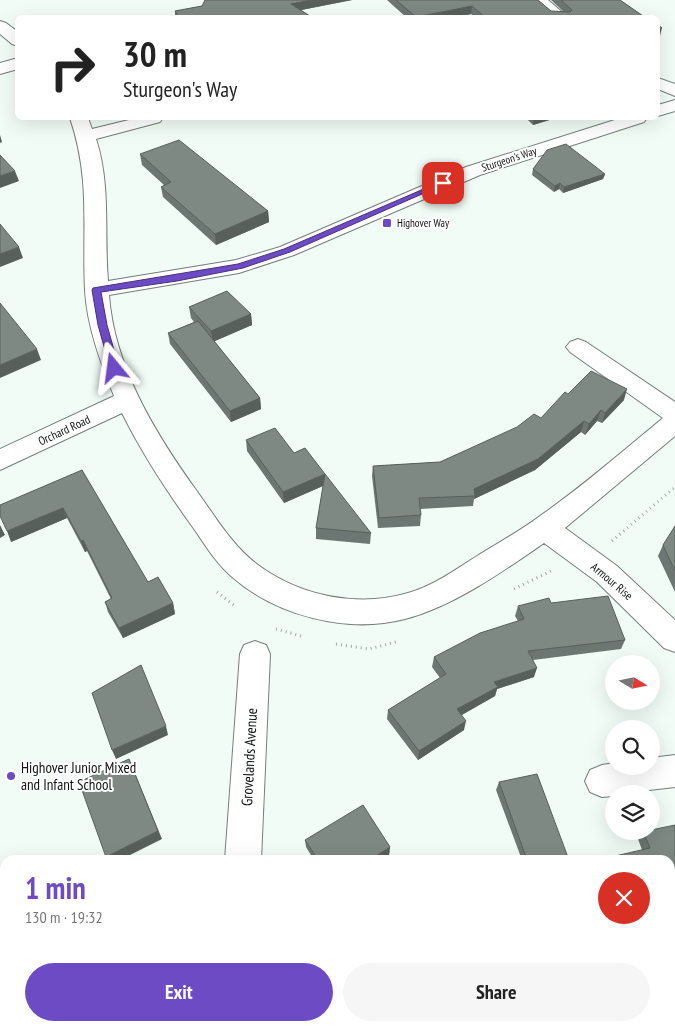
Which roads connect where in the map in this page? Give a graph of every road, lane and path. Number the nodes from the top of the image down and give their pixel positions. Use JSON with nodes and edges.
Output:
{"nodes":[{"id":1,"x":538,"y":0,"type":"edge"},
{"id":2,"x":558,"y":15,"type":"edge"},
{"id":3,"x":0,"y":26,"type":"edge"},
{"id":4,"x":15,"y":38,"type":"edge"},
{"id":5,"x":15,"y":64,"type":"edge"},
{"id":6,"x":0,"y":69,"type":"edge"},
{"id":7,"x":660,"y":84,"type":"edge"},
{"id":8,"x":675,"y":91,"type":"edge"},
{"id":9,"x":675,"y":105,"type":"edge"},
{"id":10,"x":660,"y":110,"type":"edge"},
{"id":11,"x":80,"y":120,"type":"edge"},
{"id":12,"x":148,"y":120,"type":"edge"},
{"id":13,"x":632,"y":120,"type":"edge"},
{"id":14,"x":87,"y":136,"type":"junction"},
{"id":15,"x":96,"y":290,"type":"junction"},
{"id":16,"x":578,"y":347,"type":"dead end"},
{"id":17,"x":128,"y":400,"type":"junction"},
{"id":18,"x":675,"y":414,"type":"edge"},
{"id":19,"x":675,"y":422,"type":"edge"},
{"id":20,"x":0,"y":460,"type":"edge"},
{"id":21,"x":675,"y":487,"type":"edge"},
{"id":22,"x":544,"y":528,"type":"junction"},
{"id":23,"x":581,"y":555,"type":"junction"},
{"id":24,"x":212,"y":585,"type":"dead end"},
{"id":25,"x":512,"y":590,"type":"dead end"},
{"id":26,"x":241,"y":610,"type":"dead end"},
{"id":27,"x":272,"y":627,"type":"dead end"},
{"id":28,"x":306,"y":637,"type":"dead end"},
{"id":29,"x":675,"y":639,"type":"edge"},
{"id":30,"x":399,"y":641,"type":"dead end"},
{"id":31,"x":333,"y":643,"type":"dead end"},
{"id":32,"x":255,"y":654,"type":"dead end"},
{"id":33,"x":675,"y":771,"type":"edge"},
{"id":34,"x":602,"y":781,"type":"dead end"},
{"id":35,"x":243,"y":855,"type":"edge"}],
"edges":[{"from":1,"to":2,"type":"street"},
{"from":3,"to":4,"type":"street"},
{"from":5,"to":6,"type":"street"},
{"from":7,"to":8,"type":"street"},
{"from":9,"to":10,"type":"street"},
{"from":11,"to":14,"type":"street"},
{"from":12,"to":14,"type":"street"},
{"from":13,"to":15,"type":"street","name":"Sturgeon's Way"},
{"from":14,"to":15,"type":"street"},
{"from":15,"to":17,"type":"street"},
{"from":16,"to":18,"type":"street"},
{"from":17,"to":20,"type":"street","name":"Orchard Road"},
{"from":17,"to":22,"type":"street"},
{"from":19,"to":22,"type":"street"},
{"from":21,"to":23,"type":"path"},
{"from":22,"to":23,"type":"street","name":"Armour Rise"},
{"from":23,"to":25,"type":"path"},
{"from":23,"to":29,"type":"street","name":"Armour Rise"},
{"from":24,"to":26,"type":"path"},
{"from":27,"to":28,"type":"path"},
{"from":30,"to":31,"type":"path"},
{"from":32,"to":35,"type":"street","name":"Grovelands Avenue"},
{"from":33,"to":34,"type":"street"}]}
